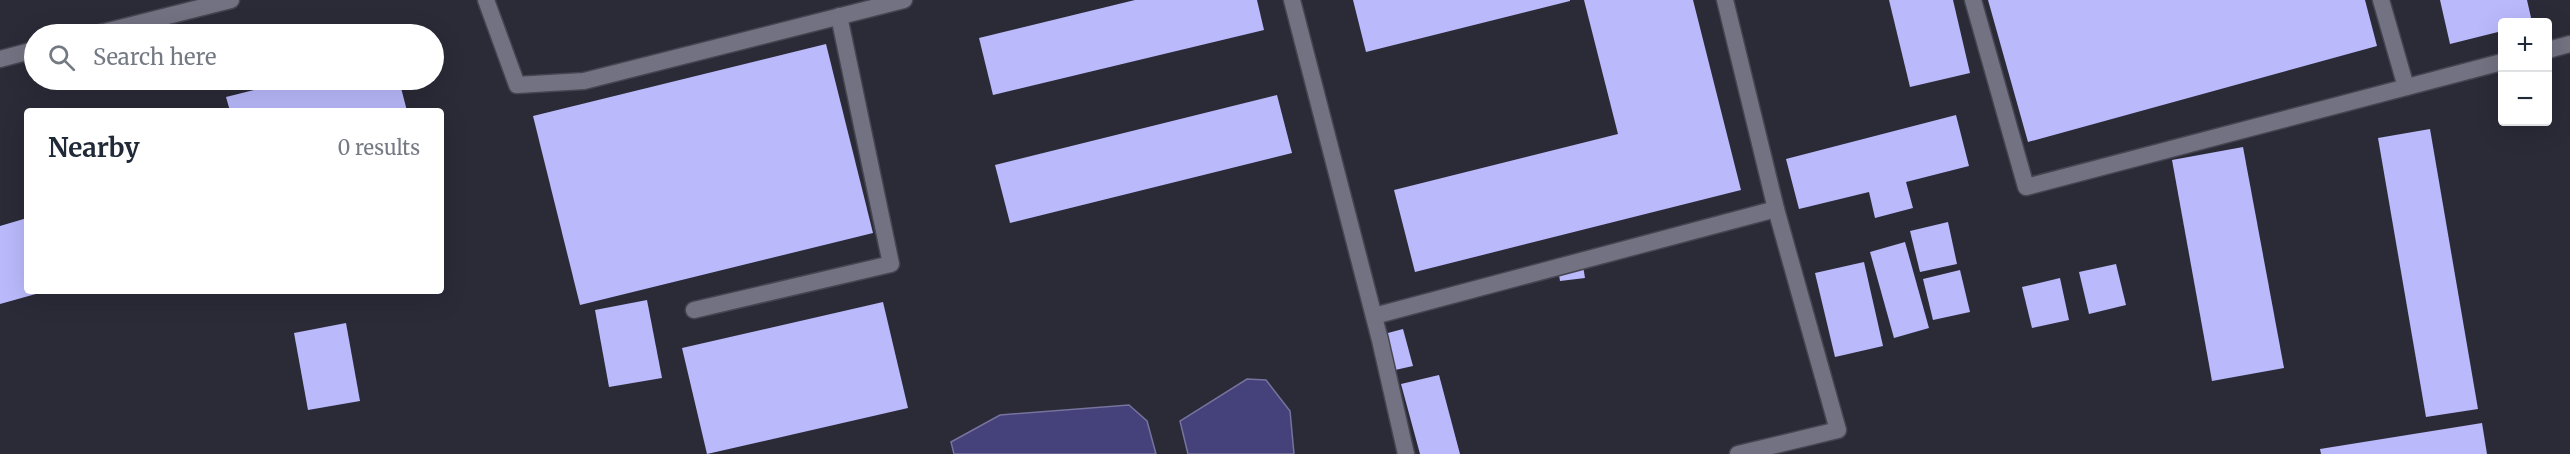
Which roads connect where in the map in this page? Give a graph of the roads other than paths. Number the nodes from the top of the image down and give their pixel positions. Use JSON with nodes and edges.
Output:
{"nodes":[{"id":1,"x":231,"y":0,"type":"edge"},
{"id":2,"x":486,"y":0,"type":"edge"},
{"id":3,"x":904,"y":0,"type":"edge"},
{"id":4,"x":1292,"y":0,"type":"edge"},
{"id":5,"x":1725,"y":0,"type":"edge"},
{"id":6,"x":1973,"y":0,"type":"edge"},
{"id":7,"x":2381,"y":0,"type":"edge"},
{"id":8,"x":839,"y":16,"type":"junction"},
{"id":9,"x":136,"y":24,"type":"edge"},
{"id":10,"x":2570,"y":44,"type":"edge"},
{"id":11,"x":2552,"y":49,"type":"edge"},
{"id":12,"x":24,"y":53,"type":"edge"},
{"id":13,"x":0,"y":59,"type":"edge"},
{"id":14,"x":2498,"y":63,"type":"edge"},
{"id":15,"x":2406,"y":87,"type":"junction"},
{"id":16,"x":1776,"y":209,"type":"junction"},
{"id":17,"x":694,"y":310,"type":"dead end"},
{"id":18,"x":1374,"y":316,"type":"junction"},
{"id":19,"x":1406,"y":454,"type":"edge"},
{"id":20,"x":1738,"y":454,"type":"edge"}],
"edges":[{"from":1,"to":9,"type":"lane"},
{"from":2,"to":8,"type":"lane"},
{"from":3,"to":8,"type":"lane"},
{"from":4,"to":18,"type":"lane"},
{"from":5,"to":16,"type":"lane"},
{"from":6,"to":15,"type":"lane"},
{"from":7,"to":15,"type":"lane"},
{"from":8,"to":17,"type":"lane"},
{"from":10,"to":11,"type":"lane"},
{"from":12,"to":13,"type":"lane"},
{"from":14,"to":15,"type":"lane"},
{"from":16,"to":18,"type":"lane"},
{"from":16,"to":20,"type":"lane"},
{"from":18,"to":19,"type":"lane"}]}
